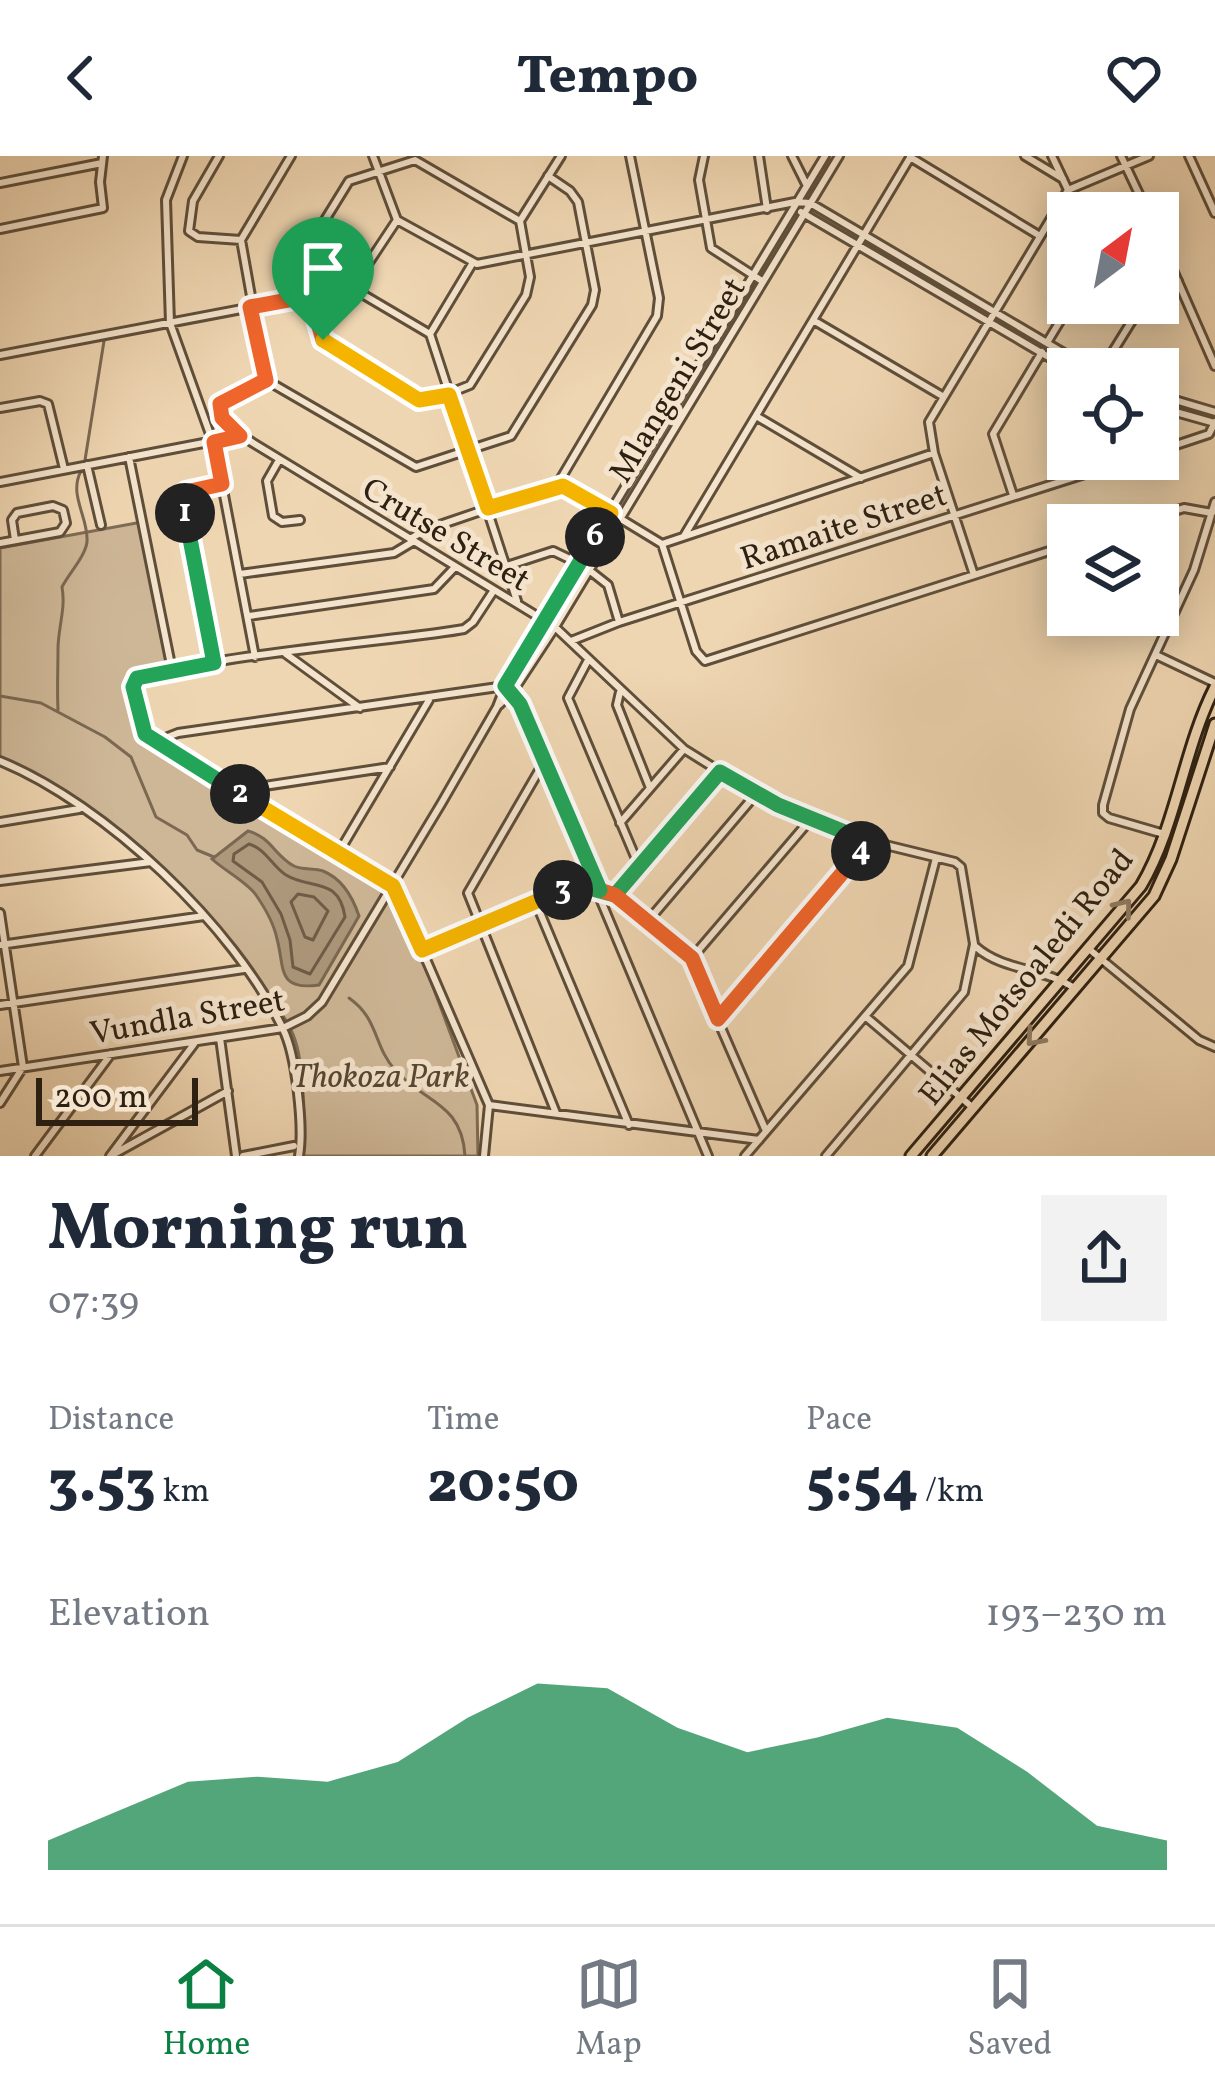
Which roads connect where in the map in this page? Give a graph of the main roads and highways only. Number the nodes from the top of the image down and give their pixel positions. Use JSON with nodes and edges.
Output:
{"nodes":[{"id":1,"x":1215,"y":685,"type":"edge"},
{"id":2,"x":1215,"y":724,"type":"edge"},
{"id":3,"x":911,"y":1156,"type":"edge"},
{"id":4,"x":932,"y":1156,"type":"edge"}],
"edges":[{"from":3,"to":1,"type":"main road","name":"Elias Motsoaledi Road","one_way":true},
{"from":2,"to":4,"type":"main road","name":"Elias Motsoaledi Road","one_way":true}]}
